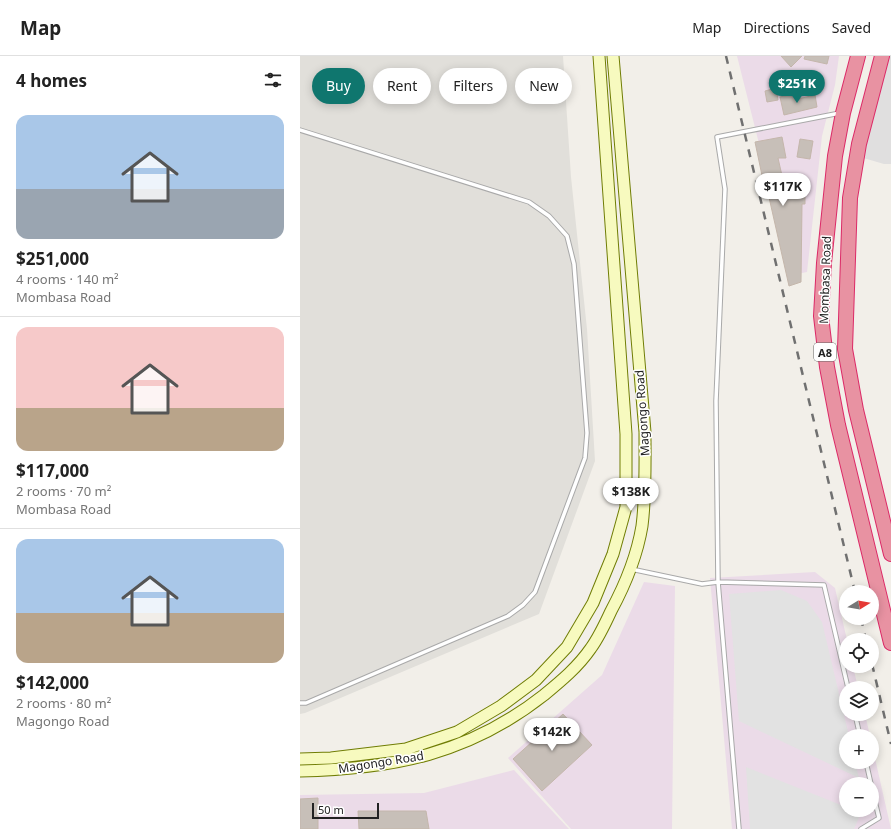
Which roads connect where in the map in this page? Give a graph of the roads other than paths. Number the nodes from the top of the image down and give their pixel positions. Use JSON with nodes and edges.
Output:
{"nodes":[{"id":1,"x":599,"y":56,"type":"edge"},
{"id":2,"x":613,"y":56,"type":"edge"},
{"id":3,"x":858,"y":56,"type":"edge"},
{"id":4,"x":882,"y":56,"type":"edge"},
{"id":5,"x":843,"y":113,"type":"junction"},
{"id":6,"x":300,"y":130,"type":"edge"},
{"id":7,"x":645,"y":432,"type":"junction"},
{"id":8,"x":626,"y":434,"type":"junction"},
{"id":9,"x":891,"y":554,"type":"edge"},
{"id":10,"x":630,"y":568,"type":"junction"},
{"id":11,"x":718,"y":582,"type":"junction"},
{"id":12,"x":891,"y":643,"type":"edge"},
{"id":13,"x":846,"y":681,"type":"edge"},
{"id":14,"x":300,"y":703,"type":"edge"},
{"id":15,"x":300,"y":759,"type":"edge"},
{"id":16,"x":300,"y":771,"type":"edge"},
{"id":17,"x":879,"y":817,"type":"edge"},
{"id":18,"x":739,"y":829,"type":"edge"},
{"id":19,"x":861,"y":829,"type":"edge"}],
"edges":[{"from":1,"to":8,"type":"main road","name":"Magongo Road"},
{"from":2,"to":7,"type":"main road","name":"Magongo Road"},
{"from":3,"to":5,"type":"highway","name":"Mombasa Road","number":"A8"},
{"from":4,"to":9,"type":"highway","name":"Mombasa Road","number":"A8"},
{"from":5,"to":11,"type":"lane"},
{"from":5,"to":12,"type":"highway","name":"Mombasa Road","number":"A8"},
{"from":6,"to":14,"type":"lane"},
{"from":7,"to":8,"type":"main road"},
{"from":7,"to":10,"type":"main road","name":"Magongo Road"},
{"from":8,"to":15,"type":"main road","name":"Magongo Road"},
{"from":10,"to":11,"type":"lane"},
{"from":10,"to":16,"type":"main road","name":"Magongo Road"},
{"from":11,"to":13,"type":"lane"},
{"from":11,"to":18,"type":"lane"},
{"from":17,"to":19,"type":"lane"}]}
